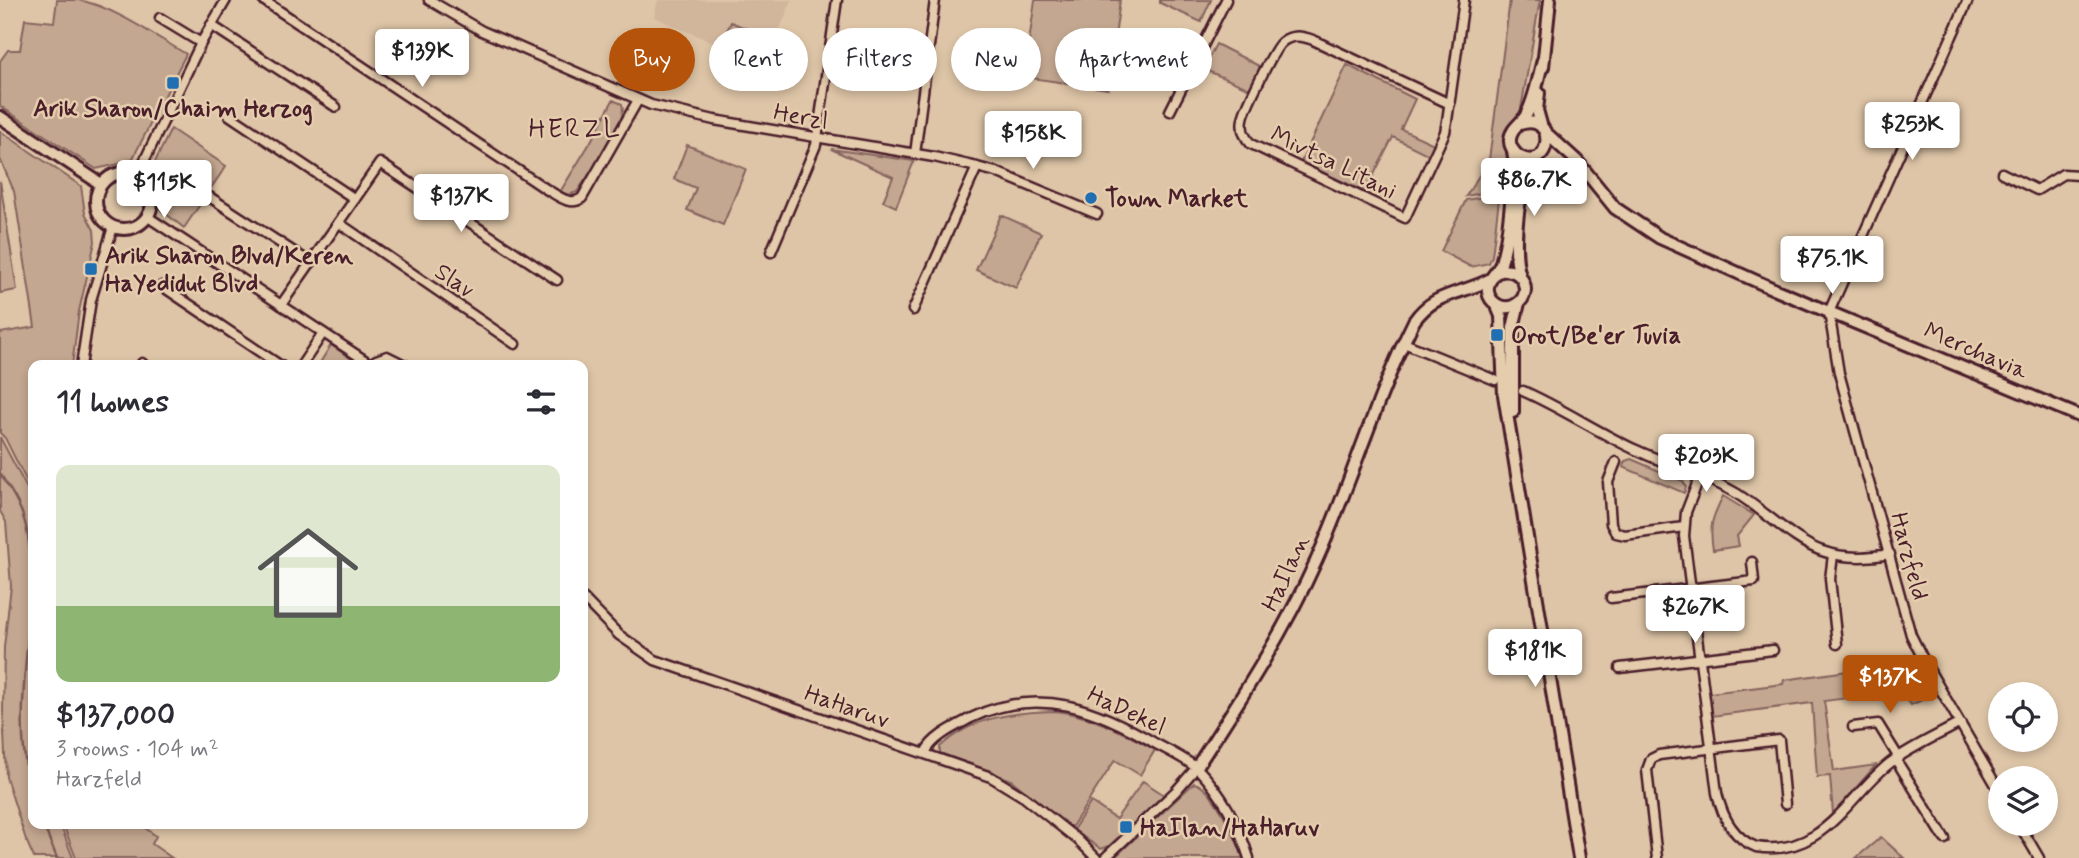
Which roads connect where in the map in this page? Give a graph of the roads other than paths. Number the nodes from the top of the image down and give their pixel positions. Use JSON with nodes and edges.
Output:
{"nodes":[{"id":1,"x":226,"y":0,"type":"edge"},
{"id":2,"x":263,"y":0,"type":"edge"},
{"id":3,"x":429,"y":0,"type":"edge"},
{"id":4,"x":837,"y":0,"type":"edge"},
{"id":5,"x":935,"y":0,"type":"edge"},
{"id":6,"x":1226,"y":0,"type":"edge"},
{"id":7,"x":1464,"y":0,"type":"edge"},
{"id":8,"x":1550,"y":0,"type":"edge"},
{"id":9,"x":1968,"y":0,"type":"edge"},
{"id":10,"x":160,"y":19,"type":"dead end"},
{"id":11,"x":211,"y":25,"type":"junction"},
{"id":12,"x":201,"y":43,"type":"junction"},
{"id":13,"x":1543,"y":60,"type":"junction"},
{"id":14,"x":638,"y":100,"type":"junction"},
{"id":15,"x":1450,"y":104,"type":"junction"},
{"id":16,"x":336,"y":107,"type":"dead end"},
{"id":17,"x":1170,"y":111,"type":"dead end"},
{"id":18,"x":229,"y":115,"type":"dead end"},
{"id":19,"x":0,"y":117,"type":"edge"},
{"id":20,"x":1520,"y":124,"type":"junction"},
{"id":21,"x":1544,"y":130,"type":"junction"},
{"id":22,"x":818,"y":139,"type":"junction"},
{"id":23,"x":1513,"y":151,"type":"junction"},
{"id":24,"x":915,"y":154,"type":"junction"},
{"id":25,"x":1571,"y":155,"type":"junction"},
{"id":26,"x":1538,"y":156,"type":"junction"},
{"id":27,"x":977,"y":166,"type":"junction"},
{"id":28,"x":2002,"y":173,"type":"dead end"},
{"id":29,"x":2079,"y":175,"type":"edge"},
{"id":30,"x":137,"y":176,"type":"junction"},
{"id":31,"x":101,"y":184,"type":"junction"},
{"id":32,"x":208,"y":196,"type":"dead end"},
{"id":33,"x":355,"y":199,"type":"junction"},
{"id":34,"x":1097,"y":214,"type":"dead end"},
{"id":35,"x":148,"y":217,"type":"junction"},
{"id":36,"x":339,"y":223,"type":"junction"},
{"id":37,"x":113,"y":227,"type":"junction"},
{"id":38,"x":771,"y":252,"type":"dead end"},
{"id":39,"x":310,"y":263,"type":"junction"},
{"id":40,"x":1494,"y":275,"type":"junction"},
{"id":41,"x":1520,"y":276,"type":"junction"},
{"id":42,"x":557,"y":280,"type":"dead end"},
{"id":43,"x":162,"y":286,"type":"dead end"},
{"id":44,"x":1464,"y":290,"type":"junction"},
{"id":45,"x":1493,"y":300,"type":"junction"},
{"id":46,"x":1518,"y":303,"type":"junction"},
{"id":47,"x":281,"y":305,"type":"junction"},
{"id":48,"x":913,"y":310,"type":"dead end"},
{"id":49,"x":1829,"y":312,"type":"junction"},
{"id":50,"x":323,"y":333,"type":"junction"},
{"id":51,"x":1404,"y":343,"type":"junction"},
{"id":52,"x":515,"y":344,"type":"dead end"},
{"id":53,"x":82,"y":360,"type":"edge"},
{"id":54,"x":272,"y":360,"type":"edge"},
{"id":55,"x":304,"y":360,"type":"edge"},
{"id":56,"x":364,"y":360,"type":"edge"},
{"id":57,"x":378,"y":360,"type":"edge"},
{"id":58,"x":398,"y":360,"type":"edge"},
{"id":59,"x":1495,"y":380,"type":"dead end"},
{"id":60,"x":1522,"y":391,"type":"dead end"},
{"id":61,"x":2079,"y":416,"type":"edge"},
{"id":62,"x":1616,"y":462,"type":"dead end"},
{"id":63,"x":1700,"y":476,"type":"junction"},
{"id":64,"x":1522,"y":516,"type":"junction"},
{"id":65,"x":1684,"y":527,"type":"junction"},
{"id":66,"x":1890,"y":554,"type":"junction"},
{"id":67,"x":1833,"y":555,"type":"junction"},
{"id":68,"x":1752,"y":562,"type":"dead end"},
{"id":69,"x":1691,"y":589,"type":"junction"},
{"id":70,"x":1611,"y":598,"type":"dead end"},
{"id":71,"x":588,"y":603,"type":"edge"},
{"id":72,"x":1837,"y":644,"type":"dead end"},
{"id":73,"x":1773,"y":650,"type":"dead end"},
{"id":74,"x":1699,"y":659,"type":"junction"},
{"id":75,"x":1620,"y":668,"type":"dead end"},
{"id":76,"x":1960,"y":723,"type":"junction"},
{"id":77,"x":1853,"y":727,"type":"dead end"},
{"id":78,"x":1711,"y":749,"type":"junction"},
{"id":79,"x":925,"y":753,"type":"junction"},
{"id":80,"x":1897,"y":759,"type":"junction"},
{"id":81,"x":1196,"y":768,"type":"junction"},
{"id":82,"x":1988,"y":771,"type":"edge"},
{"id":83,"x":1784,"y":804,"type":"dead end"},
{"id":84,"x":2026,"y":836,"type":"edge"},
{"id":85,"x":1945,"y":839,"type":"dead end"},
{"id":86,"x":1096,"y":858,"type":"edge"},
{"id":87,"x":1105,"y":858,"type":"edge"},
{"id":88,"x":1249,"y":858,"type":"edge"},
{"id":89,"x":1579,"y":858,"type":"edge"},
{"id":90,"x":1657,"y":858,"type":"edge"},
{"id":91,"x":2039,"y":858,"type":"edge"}],
"edges":[{"from":1,"to":11,"type":"street"},
{"from":2,"to":14,"type":"street"},
{"from":3,"to":14,"type":"street","name":"Herzl"},
{"from":4,"to":22,"type":"street"},
{"from":5,"to":24,"type":"street"},
{"from":6,"to":17,"type":"street"},
{"from":7,"to":15,"type":"street"},
{"from":8,"to":13,"type":"street"},
{"from":9,"to":49,"type":"street"},
{"from":10,"to":12,"type":"street"},
{"from":11,"to":12,"type":"street"},
{"from":11,"to":16,"type":"street"},
{"from":12,"to":30,"type":"street"},
{"from":13,"to":20,"type":"street"},
{"from":13,"to":21,"type":"street"},
{"from":14,"to":22,"type":"street","name":"Herzl"},
{"from":15,"to":15,"type":"street","name":"Mivtsa Litani"},
{"from":18,"to":33,"type":"street"},
{"from":19,"to":31,"type":"street"},
{"from":20,"to":21,"type":"street"},
{"from":20,"to":23,"type":"street"},
{"from":21,"to":25,"type":"street","name":"Merchavia"},
{"from":21,"to":26,"type":"street"},
{"from":22,"to":24,"type":"street","name":"Herzl"},
{"from":22,"to":38,"type":"street"},
{"from":23,"to":26,"type":"street"},
{"from":23,"to":40,"type":"street"},
{"from":24,"to":27,"type":"street","name":"Herzl"},
{"from":25,"to":26,"type":"street"},
{"from":25,"to":49,"type":"street","name":"Merchavia"},
{"from":26,"to":41,"type":"street"},
{"from":27,"to":34,"type":"street","name":"Herzl"},
{"from":27,"to":48,"type":"street"},
{"from":28,"to":29,"type":"street"},
{"from":30,"to":31,"type":"street"},
{"from":30,"to":35,"type":"street"},
{"from":31,"to":37,"type":"street"},
{"from":32,"to":39,"type":"street"},
{"from":33,"to":36,"type":"street"},
{"from":33,"to":42,"type":"street"},
{"from":35,"to":37,"type":"street"},
{"from":35,"to":47,"type":"street"},
{"from":36,"to":39,"type":"street"},
{"from":36,"to":52,"type":"street","name":"Slav"},
{"from":37,"to":53,"type":"street"},
{"from":39,"to":47,"type":"street"},
{"from":40,"to":41,"type":"street"},
{"from":40,"to":44,"type":"street","name":"HaIlan"},
{"from":40,"to":45,"type":"street"},
{"from":41,"to":46,"type":"street"},
{"from":43,"to":54,"type":"street"},
{"from":44,"to":45,"type":"street"},
{"from":44,"to":51,"type":"street","name":"HaIlan"},
{"from":45,"to":46,"type":"street"},
{"from":45,"to":64,"type":"street"},
{"from":46,"to":64,"type":"street"},
{"from":47,"to":50,"type":"street"},
{"from":49,"to":61,"type":"street","name":"Merchavia"},
{"from":49,"to":66,"type":"street","name":"Harzfeld"},
{"from":50,"to":55,"type":"street"},
{"from":50,"to":56,"type":"street"},
{"from":51,"to":59,"type":"street"},
{"from":51,"to":81,"type":"street","name":"HaIlan"},
{"from":57,"to":58,"type":"street"},
{"from":60,"to":63,"type":"street"},
{"from":62,"to":65,"type":"street"},
{"from":63,"to":65,"type":"street"},
{"from":63,"to":67,"type":"street"},
{"from":64,"to":89,"type":"street"},
{"from":65,"to":69,"type":"street"},
{"from":66,"to":67,"type":"street"},
{"from":66,"to":76,"type":"street","name":"Harzfeld"},
{"from":67,"to":72,"type":"street"},
{"from":68,"to":69,"type":"street"},
{"from":69,"to":70,"type":"street"},
{"from":69,"to":74,"type":"street"},
{"from":71,"to":79,"type":"street","name":"HaHaruv"},
{"from":73,"to":74,"type":"street"},
{"from":74,"to":75,"type":"street"},
{"from":74,"to":78,"type":"street"},
{"from":76,"to":80,"type":"street"},
{"from":76,"to":82,"type":"street","name":"Harzfeld"},
{"from":77,"to":80,"type":"street"},
{"from":78,"to":80,"type":"street"},
{"from":78,"to":83,"type":"street"},
{"from":78,"to":90,"type":"street"},
{"from":79,"to":81,"type":"street","name":"HaDekel"},
{"from":79,"to":86,"type":"street","name":"HaHaruv"},
{"from":80,"to":85,"type":"street"},
{"from":81,"to":87,"type":"street","name":"HaIlan"},
{"from":81,"to":88,"type":"street"},
{"from":84,"to":91,"type":"street"}]}
